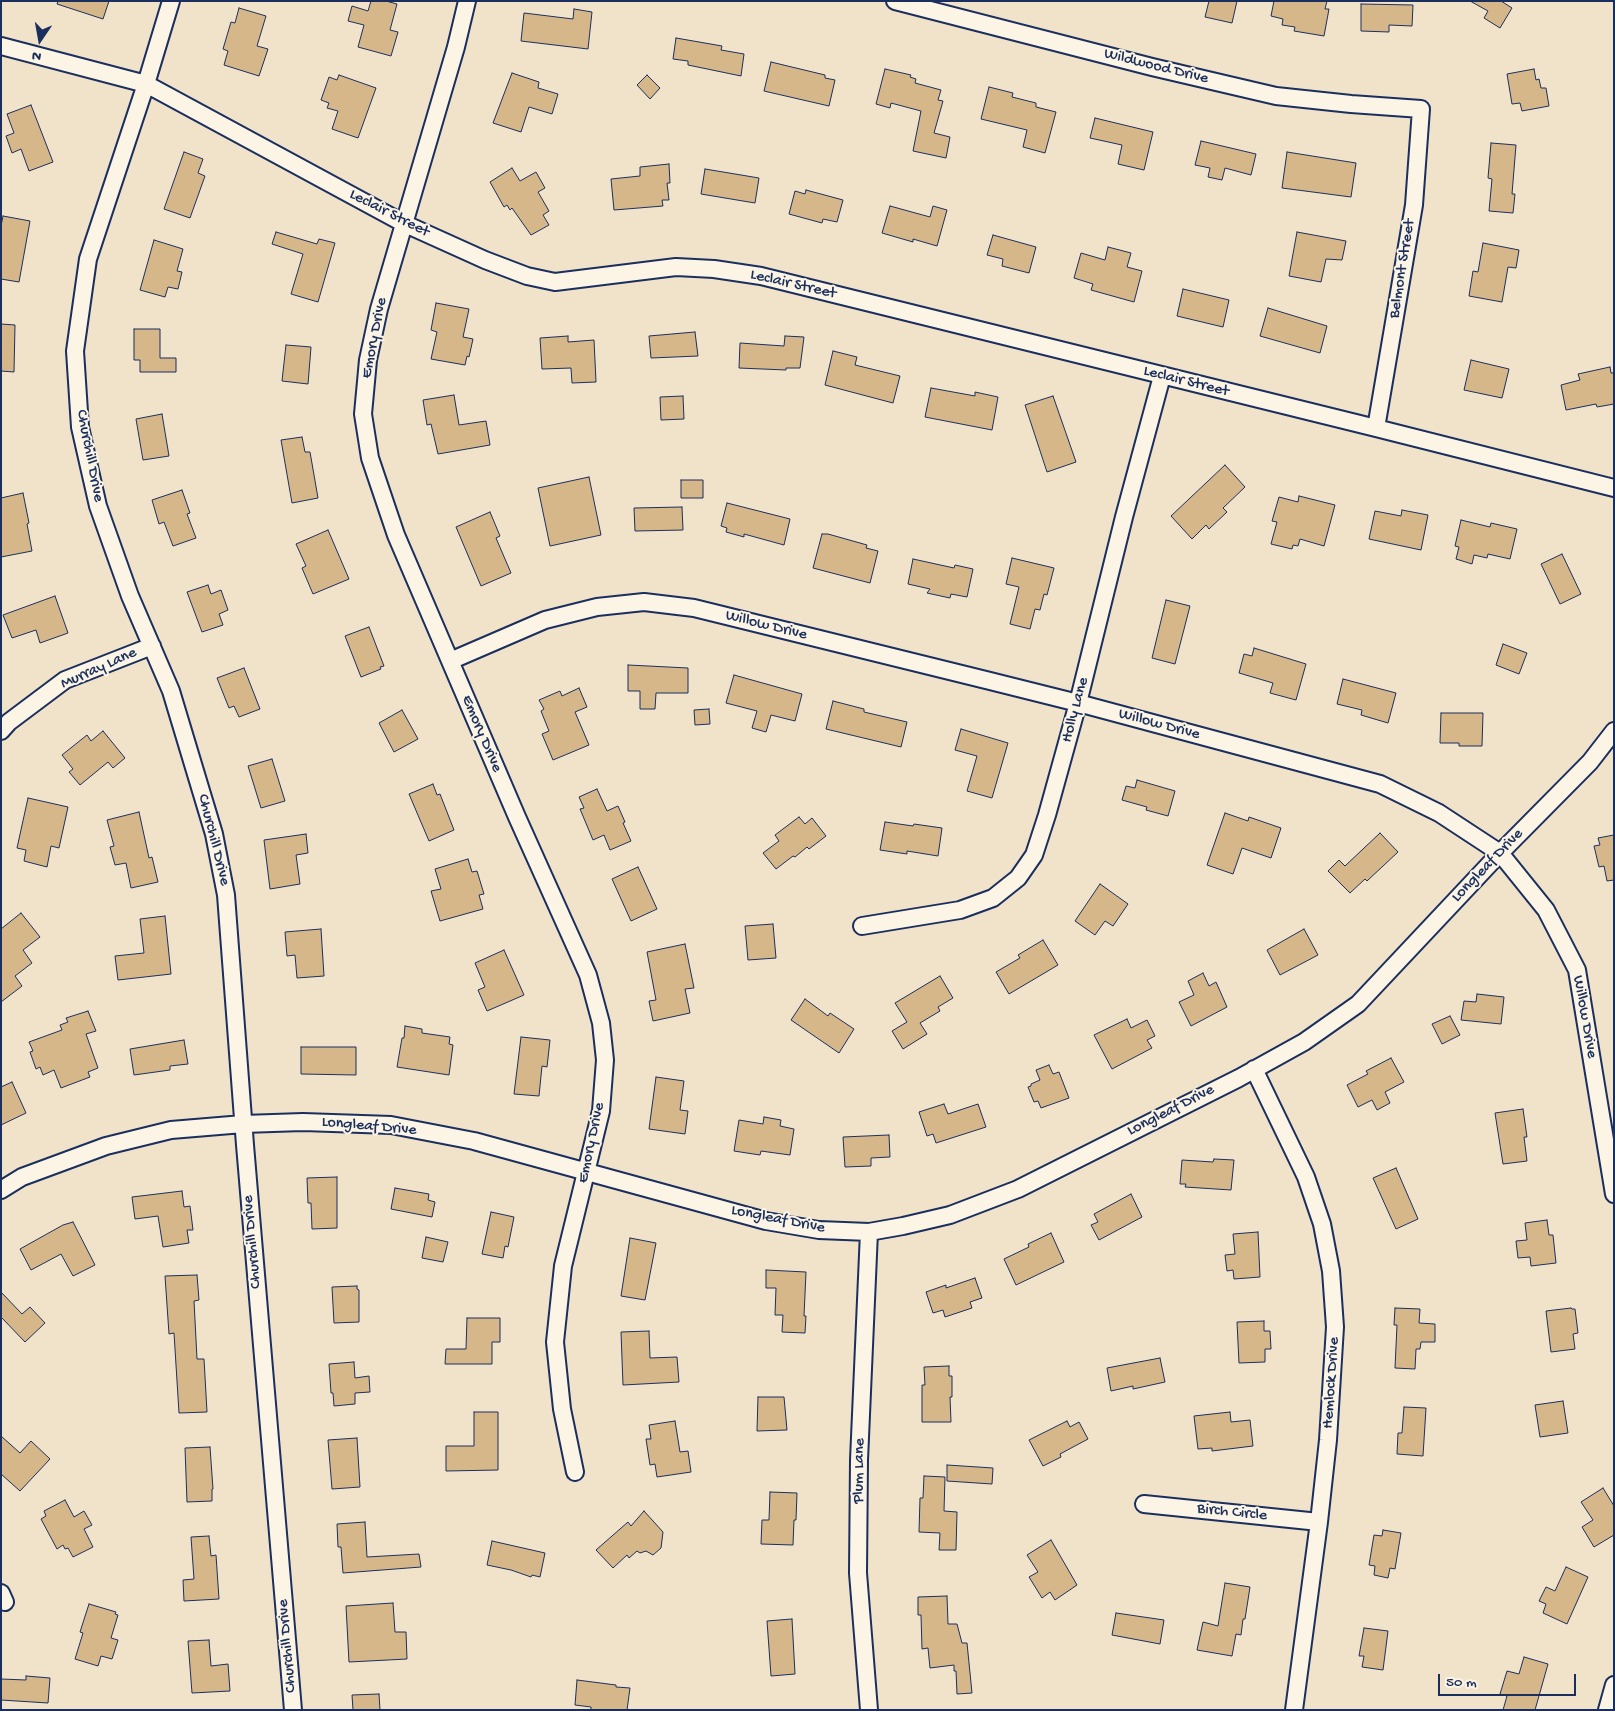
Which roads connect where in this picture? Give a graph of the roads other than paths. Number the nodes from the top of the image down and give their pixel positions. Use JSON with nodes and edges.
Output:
{"nodes":[{"id":1,"x":171,"y":1,"type":"edge"},
{"id":2,"x":467,"y":1,"type":"edge"},
{"id":3,"x":895,"y":1,"type":"edge"},
{"id":4,"x":946,"y":7,"type":"edge"},
{"id":5,"x":1,"y":46,"type":"edge"},
{"id":6,"x":146,"y":84,"type":"junction"},
{"id":7,"x":1421,"y":109,"type":"joint"},
{"id":8,"x":403,"y":223,"type":"junction"},
{"id":9,"x":1162,"y":376,"type":"junction"},
{"id":10,"x":1376,"y":428,"type":"junction"},
{"id":11,"x":1614,"y":488,"type":"edge"},
{"id":12,"x":152,"y":646,"type":"junction"},
{"id":13,"x":450,"y":661,"type":"junction"},
{"id":14,"x":1078,"y":703,"type":"junction"},
{"id":15,"x":1,"y":731,"type":"edge"},
{"id":16,"x":1614,"y":731,"type":"edge"},
{"id":17,"x":1500,"y":853,"type":"junction"},
{"id":18,"x":862,"y":926,"type":"dead end"},
{"id":19,"x":1254,"y":1069,"type":"junction"},
{"id":20,"x":244,"y":1124,"type":"junction"},
{"id":21,"x":587,"y":1171,"type":"junction"},
{"id":22,"x":1,"y":1190,"type":"edge"},
{"id":23,"x":1614,"y":1194,"type":"edge"},
{"id":24,"x":870,"y":1232,"type":"junction"},
{"id":25,"x":575,"y":1472,"type":"dead end"},
{"id":26,"x":1144,"y":1504,"type":"dead end"},
{"id":27,"x":1319,"y":1522,"type":"junction"},
{"id":28,"x":1614,"y":1685,"type":"edge"},
{"id":29,"x":294,"y":1710,"type":"edge"},
{"id":30,"x":869,"y":1710,"type":"edge"},
{"id":31,"x":1294,"y":1710,"type":"edge"},
{"id":32,"x":1607,"y":1710,"type":"edge"}],
"edges":[{"from":1,"to":6,"type":"street","name":"Churchill Drive"},
{"from":2,"to":8,"type":"street","name":"Emory Drive"},
{"from":3,"to":4,"type":"street","name":"Wildwood Drive"},
{"from":4,"to":7,"type":"street","name":"Wildwood Drive"},
{"from":5,"to":6,"type":"street","name":"Leclair Street"},
{"from":6,"to":8,"type":"street","name":"Leclair Street"},
{"from":6,"to":12,"type":"street","name":"Churchill Drive"},
{"from":7,"to":10,"type":"street","name":"Belmont Street"},
{"from":8,"to":9,"type":"street","name":"Leclair Street"},
{"from":8,"to":13,"type":"street","name":"Emory Drive"},
{"from":9,"to":10,"type":"street","name":"Leclair Street"},
{"from":9,"to":14,"type":"street","name":"Holly Lane"},
{"from":10,"to":11,"type":"street","name":"Leclair Street"},
{"from":12,"to":15,"type":"street","name":"Murray Lane"},
{"from":12,"to":20,"type":"street","name":"Churchill Drive"},
{"from":13,"to":14,"type":"street","name":"Willow Drive"},
{"from":13,"to":21,"type":"street","name":"Emory Drive"},
{"from":14,"to":17,"type":"street","name":"Willow Drive"},
{"from":14,"to":18,"type":"street","name":"Holly Lane"},
{"from":16,"to":17,"type":"street","name":"Longleaf Drive"},
{"from":17,"to":19,"type":"street","name":"Longleaf Drive"},
{"from":17,"to":23,"type":"street","name":"Willow Drive"},
{"from":19,"to":24,"type":"street","name":"Longleaf Drive"},
{"from":19,"to":27,"type":"street","name":"Hemlock Drive"},
{"from":20,"to":21,"type":"street","name":"Longleaf Drive"},
{"from":20,"to":22,"type":"street","name":"Longleaf Drive"},
{"from":20,"to":29,"type":"street","name":"Churchill Drive"},
{"from":21,"to":24,"type":"street","name":"Longleaf Drive"},
{"from":21,"to":25,"type":"street","name":"Emory Drive"},
{"from":24,"to":30,"type":"street","name":"Plum Lane"},
{"from":26,"to":27,"type":"street","name":"Birch Circle"},
{"from":27,"to":31,"type":"street","name":"Hemlock Drive"},
{"from":28,"to":32,"type":"street"}]}
